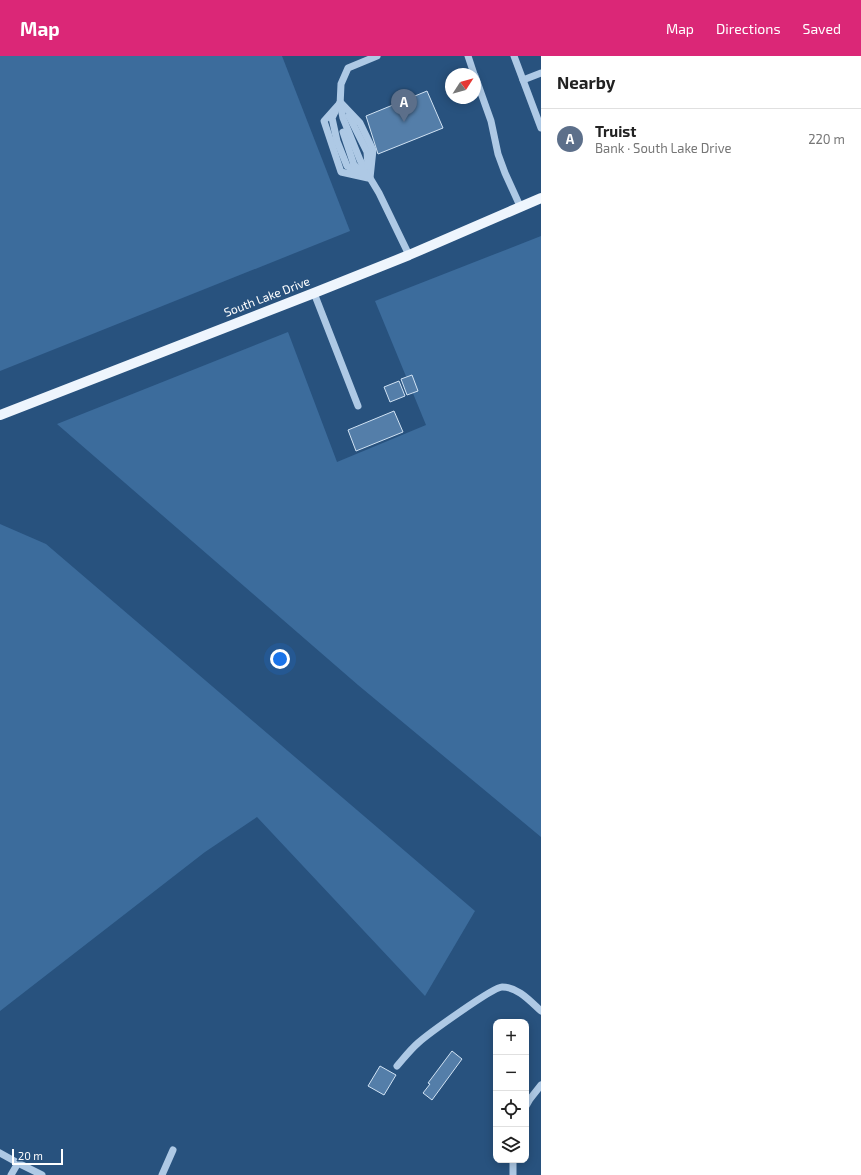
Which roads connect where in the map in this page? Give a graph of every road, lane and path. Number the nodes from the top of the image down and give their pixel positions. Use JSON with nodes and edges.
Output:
{"nodes":[{"id":1,"x":377,"y":56,"type":"edge"},
{"id":2,"x":468,"y":56,"type":"edge"},
{"id":3,"x":514,"y":56,"type":"edge"},
{"id":4,"x":472,"y":68,"type":"edge"},
{"id":5,"x":541,"y":73,"type":"edge"},
{"id":6,"x":523,"y":80,"type":"junction"},
{"id":7,"x":481,"y":93,"type":"edge"},
{"id":8,"x":340,"y":103,"type":"junction"},
{"id":9,"x":541,"y":128,"type":"edge"},
{"id":10,"x":370,"y":178,"type":"junction"},
{"id":11,"x":541,"y":198,"type":"edge"},
{"id":12,"x":520,"y":206,"type":"junction"},
{"id":13,"x":409,"y":255,"type":"junction"},
{"id":14,"x":314,"y":293,"type":"junction"},
{"id":15,"x":358,"y":406,"type":"dead end"},
{"id":16,"x":0,"y":416,"type":"edge"},
{"id":17,"x":541,"y":1011,"type":"edge"},
{"id":18,"x":397,"y":1066,"type":"dead end"},
{"id":19,"x":541,"y":1085,"type":"edge"},
{"id":20,"x":529,"y":1101,"type":"edge"},
{"id":21,"x":173,"y":1150,"type":"dead end"},
{"id":22,"x":0,"y":1153,"type":"edge"},
{"id":23,"x":18,"y":1163,"type":"junction"},
{"id":24,"x":513,"y":1163,"type":"edge"},
{"id":25,"x":11,"y":1175,"type":"edge"},
{"id":26,"x":42,"y":1175,"type":"edge"},
{"id":27,"x":162,"y":1175,"type":"edge"},
{"id":28,"x":513,"y":1175,"type":"edge"}],
"edges":[{"from":1,"to":8,"type":"street"},
{"from":2,"to":4,"type":"street"},
{"from":3,"to":6,"type":"street"},
{"from":5,"to":6,"type":"street"},
{"from":6,"to":9,"type":"street"},
{"from":7,"to":12,"type":"street"},
{"from":8,"to":10,"type":"street"},
{"from":8,"to":10,"type":"street"},
{"from":8,"to":10,"type":"street"},
{"from":10,"to":13,"type":"street"},
{"from":11,"to":12,"type":"main road","name":"South Lake Drive"},
{"from":12,"to":13,"type":"main road","name":"South Lake Drive"},
{"from":13,"to":14,"type":"main road","name":"South Lake Drive"},
{"from":14,"to":15,"type":"street"},
{"from":14,"to":16,"type":"main road","name":"South Lake Drive"},
{"from":17,"to":18,"type":"street"},
{"from":19,"to":20,"type":"street"},
{"from":21,"to":27,"type":"street"},
{"from":22,"to":23,"type":"street"},
{"from":23,"to":25,"type":"street"},
{"from":23,"to":26,"type":"street"},
{"from":24,"to":28,"type":"street"}]}
